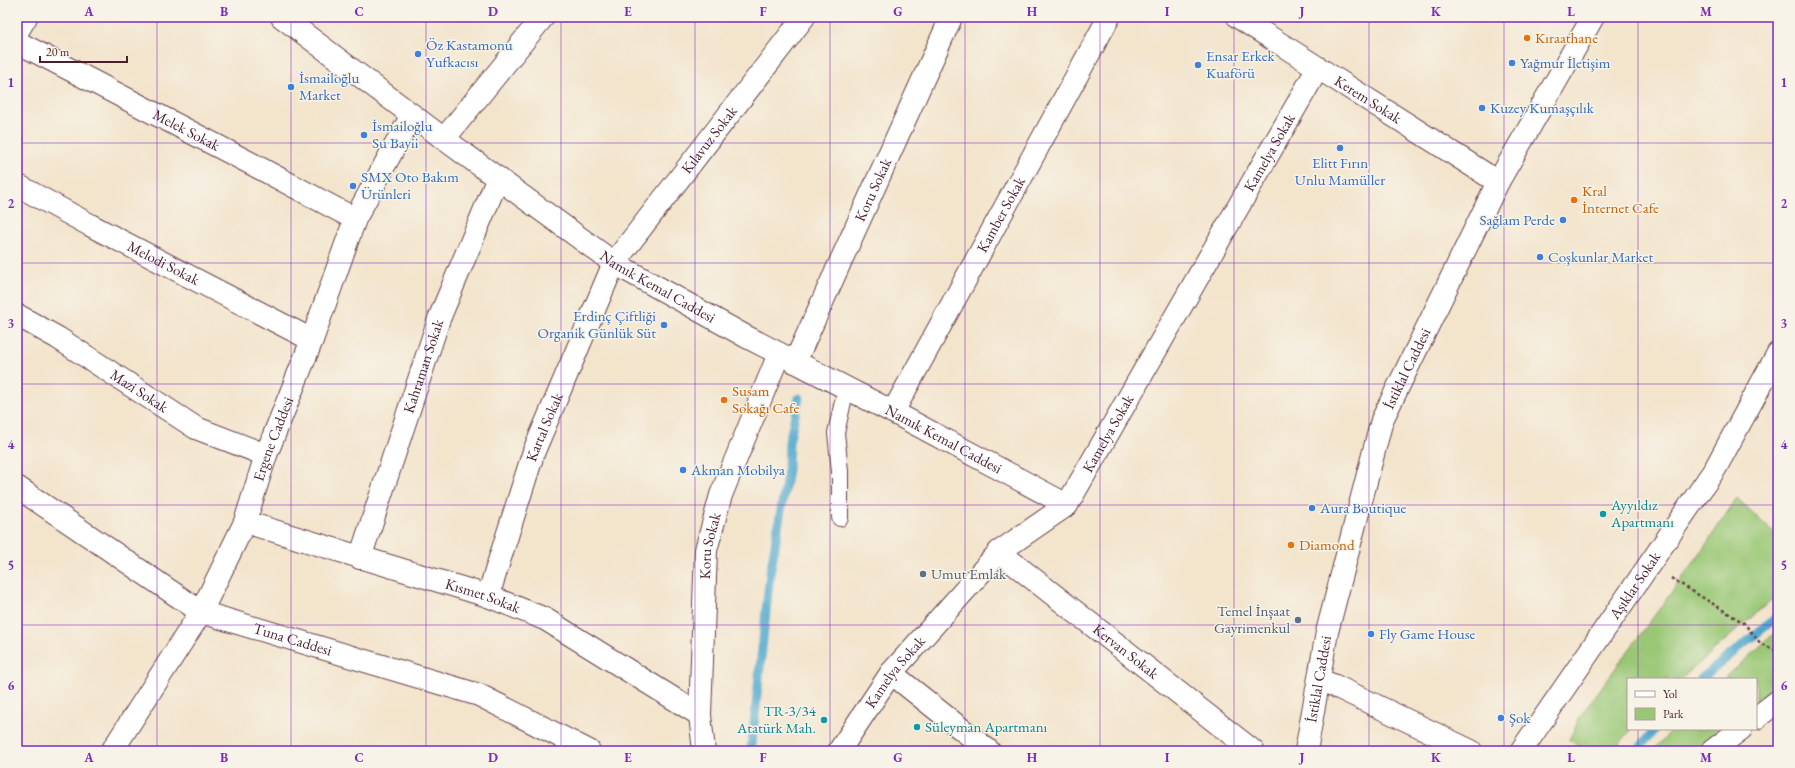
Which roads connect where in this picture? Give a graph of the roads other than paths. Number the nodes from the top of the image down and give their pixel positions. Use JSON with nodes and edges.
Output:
{"nodes":[{"id":1,"x":26,"y":17,"type":"edge"},
{"id":2,"x":282,"y":17,"type":"edge"},
{"id":3,"x":543,"y":17,"type":"edge"},
{"id":4,"x":804,"y":17,"type":"edge"},
{"id":5,"x":950,"y":17,"type":"edge"},
{"id":6,"x":1109,"y":17,"type":"edge"},
{"id":7,"x":1593,"y":17,"type":"edge"},
{"id":8,"x":1249,"y":20,"type":"edge"},
{"id":9,"x":17,"y":32,"type":"edge"},
{"id":10,"x":17,"y":42,"type":"edge"},
{"id":11,"x":1318,"y":68,"type":"junction"},
{"id":12,"x":412,"y":115,"type":"junction"},
{"id":13,"x":444,"y":139,"type":"junction"},
{"id":14,"x":498,"y":178,"type":"junction"},
{"id":15,"x":1498,"y":182,"type":"junction"},
{"id":16,"x":17,"y":185,"type":"edge"},
{"id":17,"x":355,"y":219,"type":"junction"},
{"id":18,"x":614,"y":263,"type":"junction"},
{"id":19,"x":17,"y":315,"type":"edge"},
{"id":20,"x":312,"y":340,"type":"junction"},
{"id":21,"x":1778,"y":353,"type":"edge"},
{"id":22,"x":787,"y":358,"type":"junction"},
{"id":23,"x":846,"y":388,"type":"junction"},
{"id":24,"x":893,"y":412,"type":"junction"},
{"id":25,"x":266,"y":455,"type":"junction"},
{"id":26,"x":17,"y":487,"type":"edge"},
{"id":27,"x":1067,"y":505,"type":"junction"},
{"id":28,"x":840,"y":518,"type":"dead end"},
{"id":29,"x":245,"y":522,"type":"junction"},
{"id":30,"x":999,"y":552,"type":"junction"},
{"id":31,"x":360,"y":558,"type":"junction"},
{"id":32,"x":488,"y":596,"type":"junction"},
{"id":33,"x":201,"y":612,"type":"junction"},
{"id":34,"x":892,"y":673,"type":"junction"},
{"id":35,"x":1319,"y":680,"type":"junction"},
{"id":36,"x":1778,"y":701,"type":"edge"},
{"id":37,"x":700,"y":715,"type":"junction"},
{"id":38,"x":1757,"y":717,"type":"edge"},
{"id":39,"x":1740,"y":730,"type":"edge"},
{"id":40,"x":112,"y":751,"type":"edge"},
{"id":41,"x":589,"y":751,"type":"edge"},
{"id":42,"x":704,"y":751,"type":"edge"},
{"id":43,"x":839,"y":751,"type":"edge"},
{"id":44,"x":989,"y":751,"type":"edge"},
{"id":45,"x":1253,"y":751,"type":"edge"},
{"id":46,"x":1306,"y":751,"type":"edge"},
{"id":47,"x":1470,"y":751,"type":"edge"},
{"id":48,"x":1521,"y":751,"type":"edge"},
{"id":49,"x":1712,"y":751,"type":"edge"}],
"edges":[{"from":1,"to":9,"type":"street"},
{"from":2,"to":12,"type":"street","name":"Namık Kemal Caddesi"},
{"from":3,"to":13,"type":"street"},
{"from":4,"to":18,"type":"street","name":"Kılavuz Sokak"},
{"from":5,"to":22,"type":"street","name":"Koru Sokak"},
{"from":6,"to":24,"type":"street","name":"Kamber Sokak"},
{"from":7,"to":15,"type":"street","name":"İstiklal Caddesi"},
{"from":8,"to":11,"type":"street","name":"Kerem Sokak"},
{"from":10,"to":17,"type":"street","name":"Melek Sokak"},
{"from":11,"to":15,"type":"street","name":"Kerem Sokak"},
{"from":11,"to":27,"type":"street","name":"Kamelya Sokak"},
{"from":12,"to":13,"type":"street","name":"Namık Kemal Caddesi"},
{"from":12,"to":17,"type":"street","name":"Ergene Caddesi"},
{"from":13,"to":14,"type":"street","name":"Namık Kemal Caddesi"},
{"from":14,"to":18,"type":"street","name":"Namık Kemal Caddesi"},
{"from":14,"to":31,"type":"street","name":"Kahraman Sokak"},
{"from":15,"to":35,"type":"street","name":"İstiklal Caddesi"},
{"from":16,"to":20,"type":"street","name":"Melodi Sokak"},
{"from":17,"to":20,"type":"street","name":"Ergene Caddesi"},
{"from":18,"to":22,"type":"street","name":"Namık Kemal Caddesi"},
{"from":18,"to":32,"type":"street","name":"Kartal Sokak"},
{"from":19,"to":25,"type":"street","name":"Mazi Sokak"},
{"from":20,"to":25,"type":"street","name":"Ergene Caddesi"},
{"from":21,"to":48,"type":"street","name":"Aşıklar Sokak"},
{"from":22,"to":23,"type":"street","name":"Namık Kemal Caddesi"},
{"from":22,"to":37,"type":"street","name":"Koru Sokak"},
{"from":23,"to":24,"type":"street","name":"Namık Kemal Caddesi"},
{"from":23,"to":28,"type":"lane"},
{"from":24,"to":27,"type":"street","name":"Namık Kemal Caddesi"},
{"from":25,"to":29,"type":"street","name":"Ergene Caddesi"},
{"from":26,"to":33,"type":"street","name":"Tuna Caddesi"},
{"from":27,"to":30,"type":"street","name":"Kamelya Sokak"},
{"from":29,"to":31,"type":"street","name":"Kısmet Sokak"},
{"from":29,"to":33,"type":"street","name":"Ergene Caddesi"},
{"from":30,"to":34,"type":"street","name":"Kamelya Sokak"},
{"from":30,"to":45,"type":"street","name":"Kervan Sokak"},
{"from":31,"to":32,"type":"street","name":"Kısmet Sokak"},
{"from":32,"to":37,"type":"street","name":"Kısmet Sokak"},
{"from":33,"to":40,"type":"street","name":"Ergene Caddesi"},
{"from":33,"to":41,"type":"street","name":"Tuna Caddesi"},
{"from":34,"to":43,"type":"street","name":"Kamelya Sokak"},
{"from":34,"to":44,"type":"street"},
{"from":35,"to":46,"type":"street","name":"İstiklal Caddesi"},
{"from":35,"to":47,"type":"street"},
{"from":36,"to":38,"type":"street"},
{"from":37,"to":42,"type":"street","name":"Koru Sokak"},
{"from":39,"to":49,"type":"street"}]}
